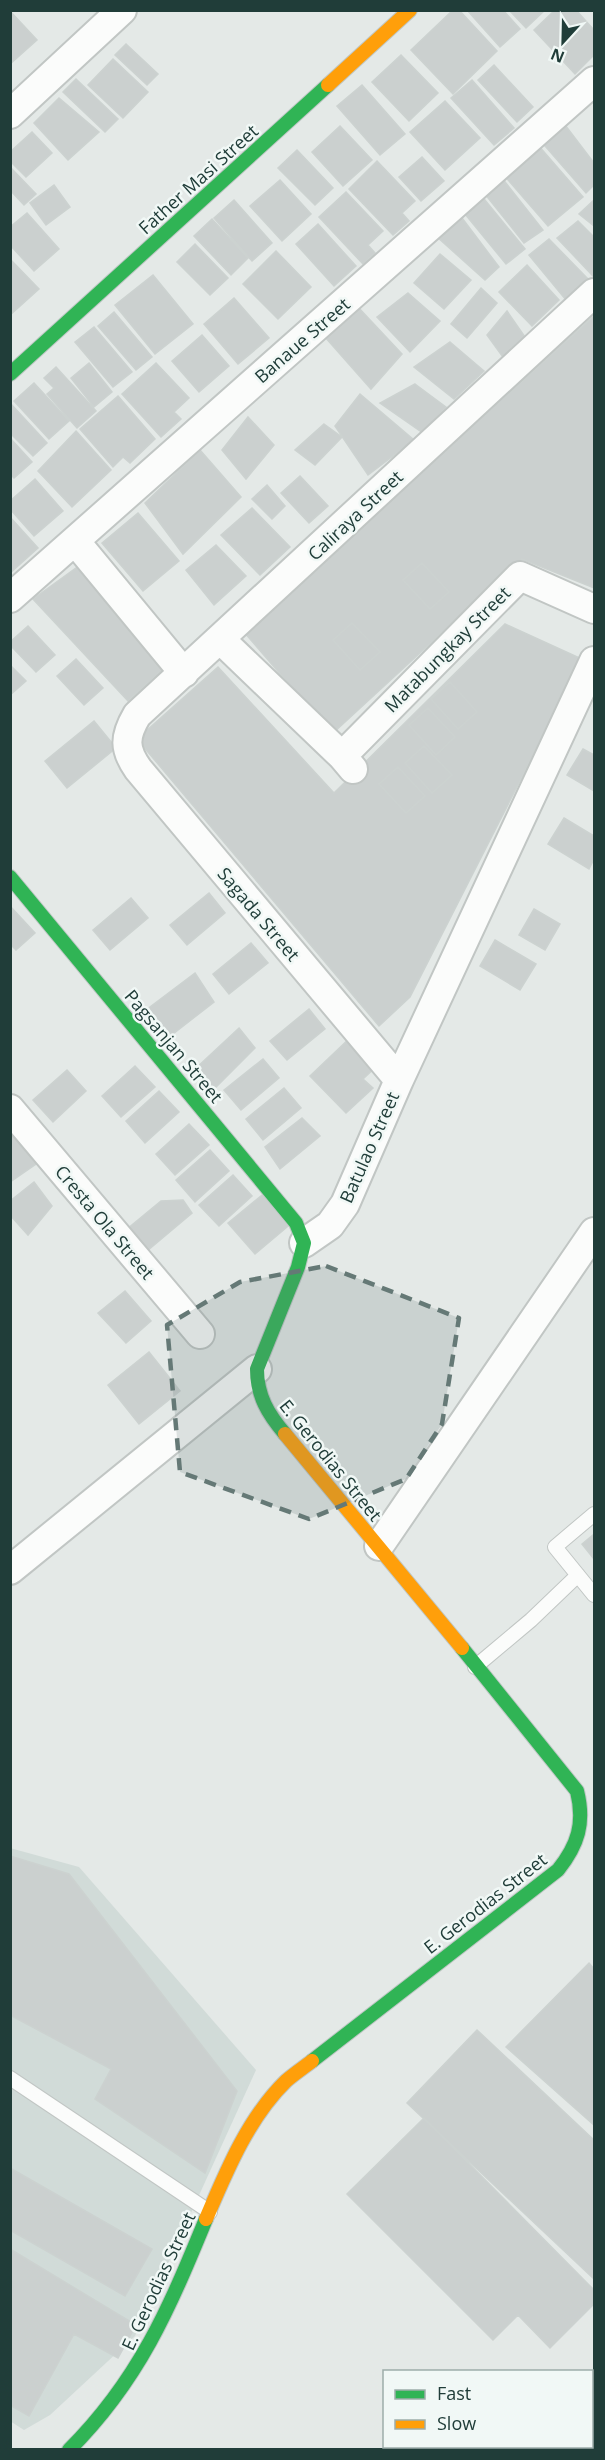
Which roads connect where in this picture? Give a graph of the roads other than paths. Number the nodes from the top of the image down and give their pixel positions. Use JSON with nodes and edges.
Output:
{"nodes":[{"id":1,"x":122,"y":10,"type":"edge"},
{"id":2,"x":410,"y":10,"type":"edge"},
{"id":3,"x":594,"y":81,"type":"edge"},
{"id":4,"x":10,"y":114,"type":"edge"},
{"id":5,"x":594,"y":293,"type":"edge"},
{"id":6,"x":10,"y":374,"type":"edge"},
{"id":7,"x":75,"y":541,"type":"junction"},
{"id":8,"x":10,"y":598,"type":"edge"},
{"id":9,"x":594,"y":609,"type":"edge"},
{"id":10,"x":220,"y":639,"type":"junction"},
{"id":11,"x":594,"y":661,"type":"edge"},
{"id":12,"x":184,"y":673,"type":"junction"},
{"id":13,"x":126,"y":744,"type":"joint"},
{"id":14,"x":10,"y":877,"type":"edge"},
{"id":15,"x":399,"y":1080,"type":"junction"},
{"id":16,"x":10,"y":1109,"type":"edge"},
{"id":17,"x":594,"y":1232,"type":"edge"},
{"id":18,"x":304,"y":1243,"type":"junction"},
{"id":19,"x":200,"y":1334,"type":"dead end"},
{"id":20,"x":257,"y":1369,"type":"junction"},
{"id":21,"x":594,"y":1514,"type":"edge"},
{"id":22,"x":379,"y":1546,"type":"junction"},
{"id":23,"x":10,"y":1570,"type":"edge"},
{"id":24,"x":578,"y":1575,"type":"junction"},
{"id":25,"x":594,"y":1595,"type":"edge"},
{"id":26,"x":475,"y":1667,"type":"junction"},
{"id":27,"x":594,"y":1801,"type":"edge"},
{"id":28,"x":586,"y":1825,"type":"edge"},
{"id":29,"x":10,"y":2078,"type":"edge"},
{"id":30,"x":210,"y":2212,"type":"junction"},
{"id":31,"x":69,"y":2450,"type":"edge"}],
"edges":[{"from":1,"to":4,"type":"street"},
{"from":2,"to":6,"type":"street","name":"Father Masi Street"},
{"from":3,"to":7,"type":"street","name":"Banaue Street"},
{"from":5,"to":10,"type":"street","name":"Caliraya Street"},
{"from":7,"to":8,"type":"street","name":"Banaue Street"},
{"from":7,"to":12,"type":"street"},
{"from":9,"to":10,"type":"street","name":"Matabungkay Street"},
{"from":10,"to":12,"type":"street","name":"Caliraya Street"},
{"from":11,"to":15,"type":"street","name":"Batulao Street"},
{"from":12,"to":13,"type":"street","name":"Caliraya Street"},
{"from":13,"to":15,"type":"street","name":"Sagada Street"},
{"from":14,"to":18,"type":"street","name":"Pagsanjan Street"},
{"from":15,"to":18,"type":"street","name":"Batulao Street"},
{"from":16,"to":19,"type":"street","name":"Cresta Ola Street"},
{"from":17,"to":22,"type":"street"},
{"from":18,"to":20,"type":"street"},
{"from":20,"to":22,"type":"street","name":"E. Gerodias Street"},
{"from":20,"to":23,"type":"street"},
{"from":21,"to":24,"type":"lane"},
{"from":22,"to":26,"type":"street","name":"E. Gerodias Street"},
{"from":24,"to":25,"type":"lane"},
{"from":24,"to":26,"type":"lane"},
{"from":26,"to":28,"type":"street","name":"E. Gerodias Street"},
{"from":27,"to":28,"type":"lane"},
{"from":28,"to":30,"type":"street","name":"E. Gerodias Street"},
{"from":29,"to":30,"type":"lane"},
{"from":30,"to":31,"type":"street","name":"E. Gerodias Street"}]}
